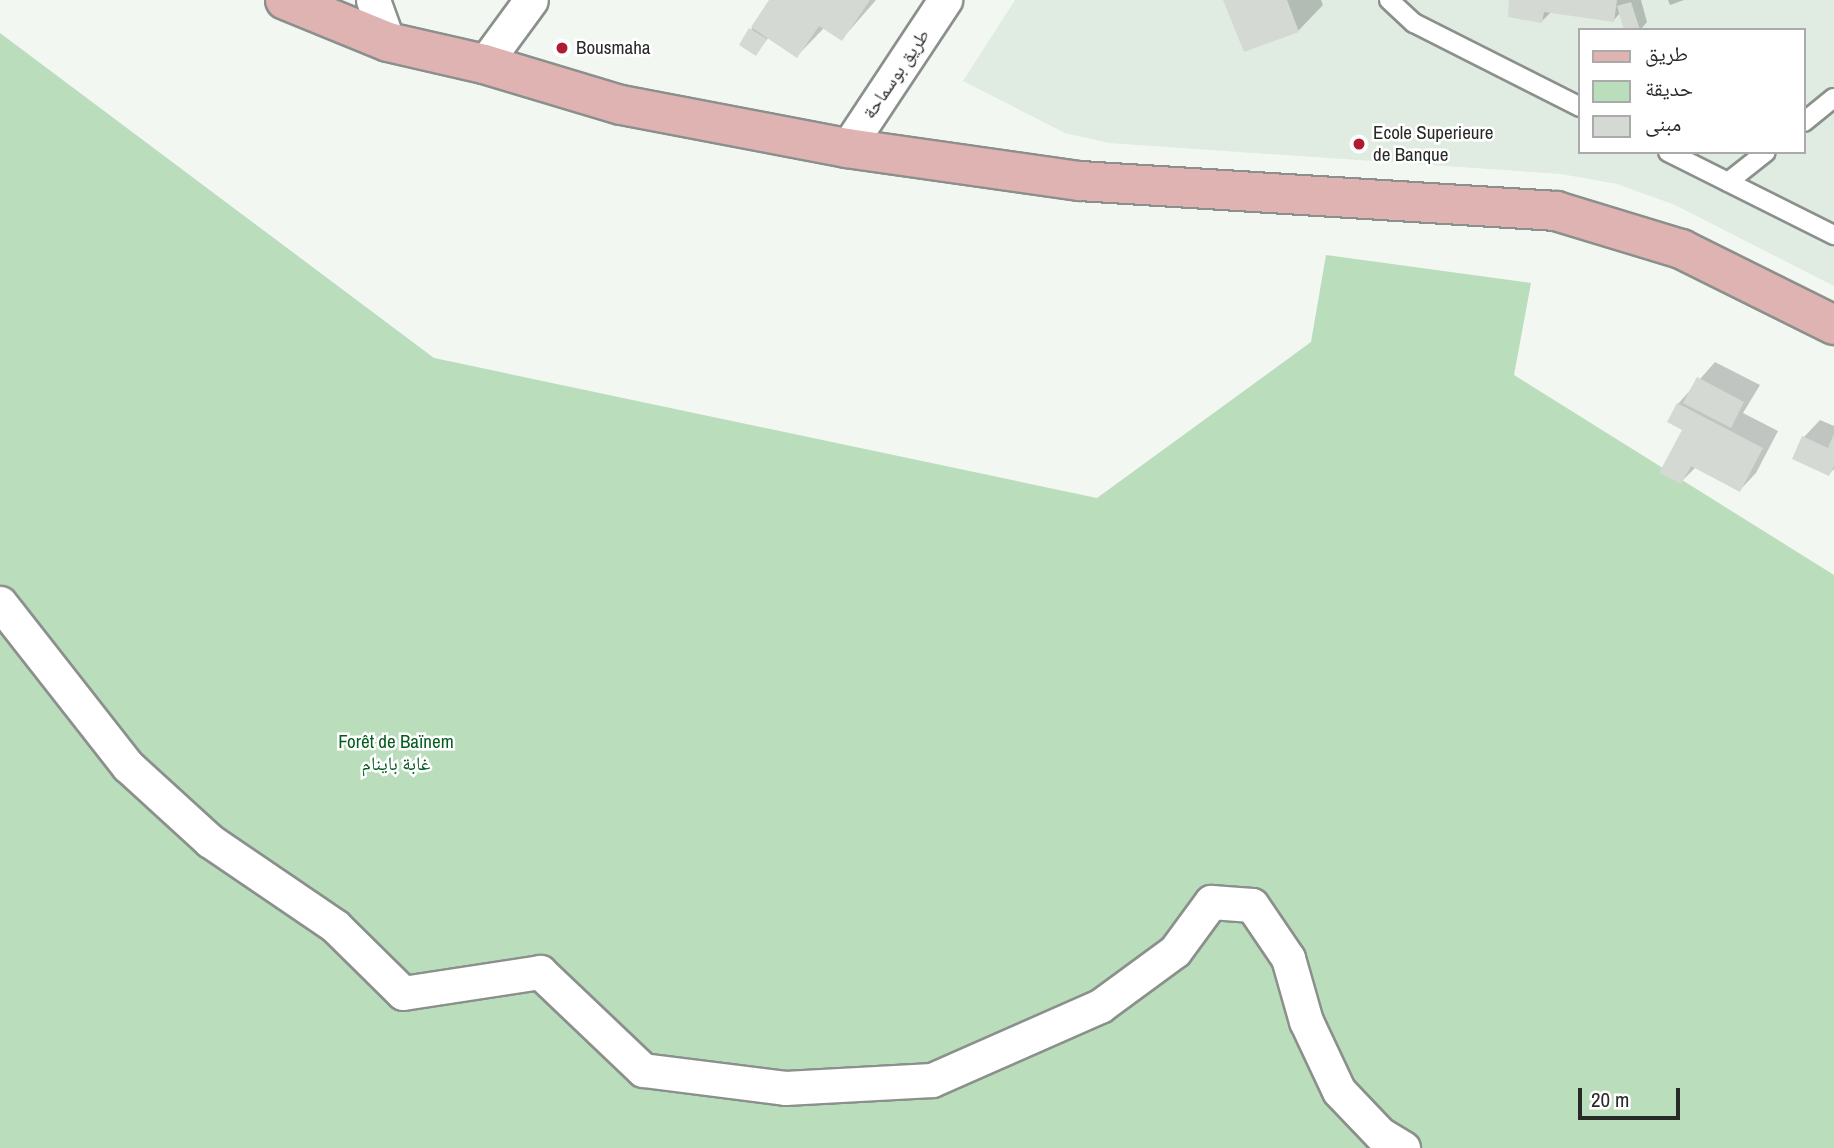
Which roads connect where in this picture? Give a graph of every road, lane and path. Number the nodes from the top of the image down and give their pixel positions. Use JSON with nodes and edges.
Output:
{"nodes":[{"id":1,"x":285,"y":0,"type":"edge"},
{"id":2,"x":373,"y":0,"type":"edge"},
{"id":3,"x":531,"y":0,"type":"edge"},
{"id":4,"x":946,"y":0,"type":"edge"},
{"id":5,"x":1389,"y":0,"type":"edge"},
{"id":6,"x":388,"y":43,"type":"junction"},
{"id":7,"x":484,"y":64,"type":"junction"},
{"id":8,"x":1834,"y":98,"type":"edge"},
{"id":9,"x":1578,"y":106,"type":"edge"},
{"id":10,"x":1806,"y":119,"type":"edge"},
{"id":11,"x":847,"y":148,"type":"junction"},
{"id":12,"x":1672,"y":154,"type":"edge"},
{"id":13,"x":1764,"y":154,"type":"edge"},
{"id":14,"x":1728,"y":183,"type":"junction"},
{"id":15,"x":1834,"y":235,"type":"edge"},
{"id":16,"x":1834,"y":325,"type":"edge"},
{"id":17,"x":0,"y":603,"type":"edge"},
{"id":18,"x":1402,"y":1148,"type":"edge"}],
"edges":[{"from":1,"to":6,"type":"main road"},
{"from":2,"to":6,"type":"street"},
{"from":3,"to":7,"type":"street"},
{"from":4,"to":11,"type":"street","name":"طريق بوسماحة"},
{"from":5,"to":9,"type":"lane"},
{"from":6,"to":7,"type":"main road"},
{"from":7,"to":11,"type":"main road"},
{"from":8,"to":10,"type":"lane"},
{"from":11,"to":16,"type":"main road"},
{"from":12,"to":14,"type":"lane"},
{"from":13,"to":14,"type":"lane"},
{"from":14,"to":15,"type":"lane"},
{"from":17,"to":18,"type":"street"}]}
